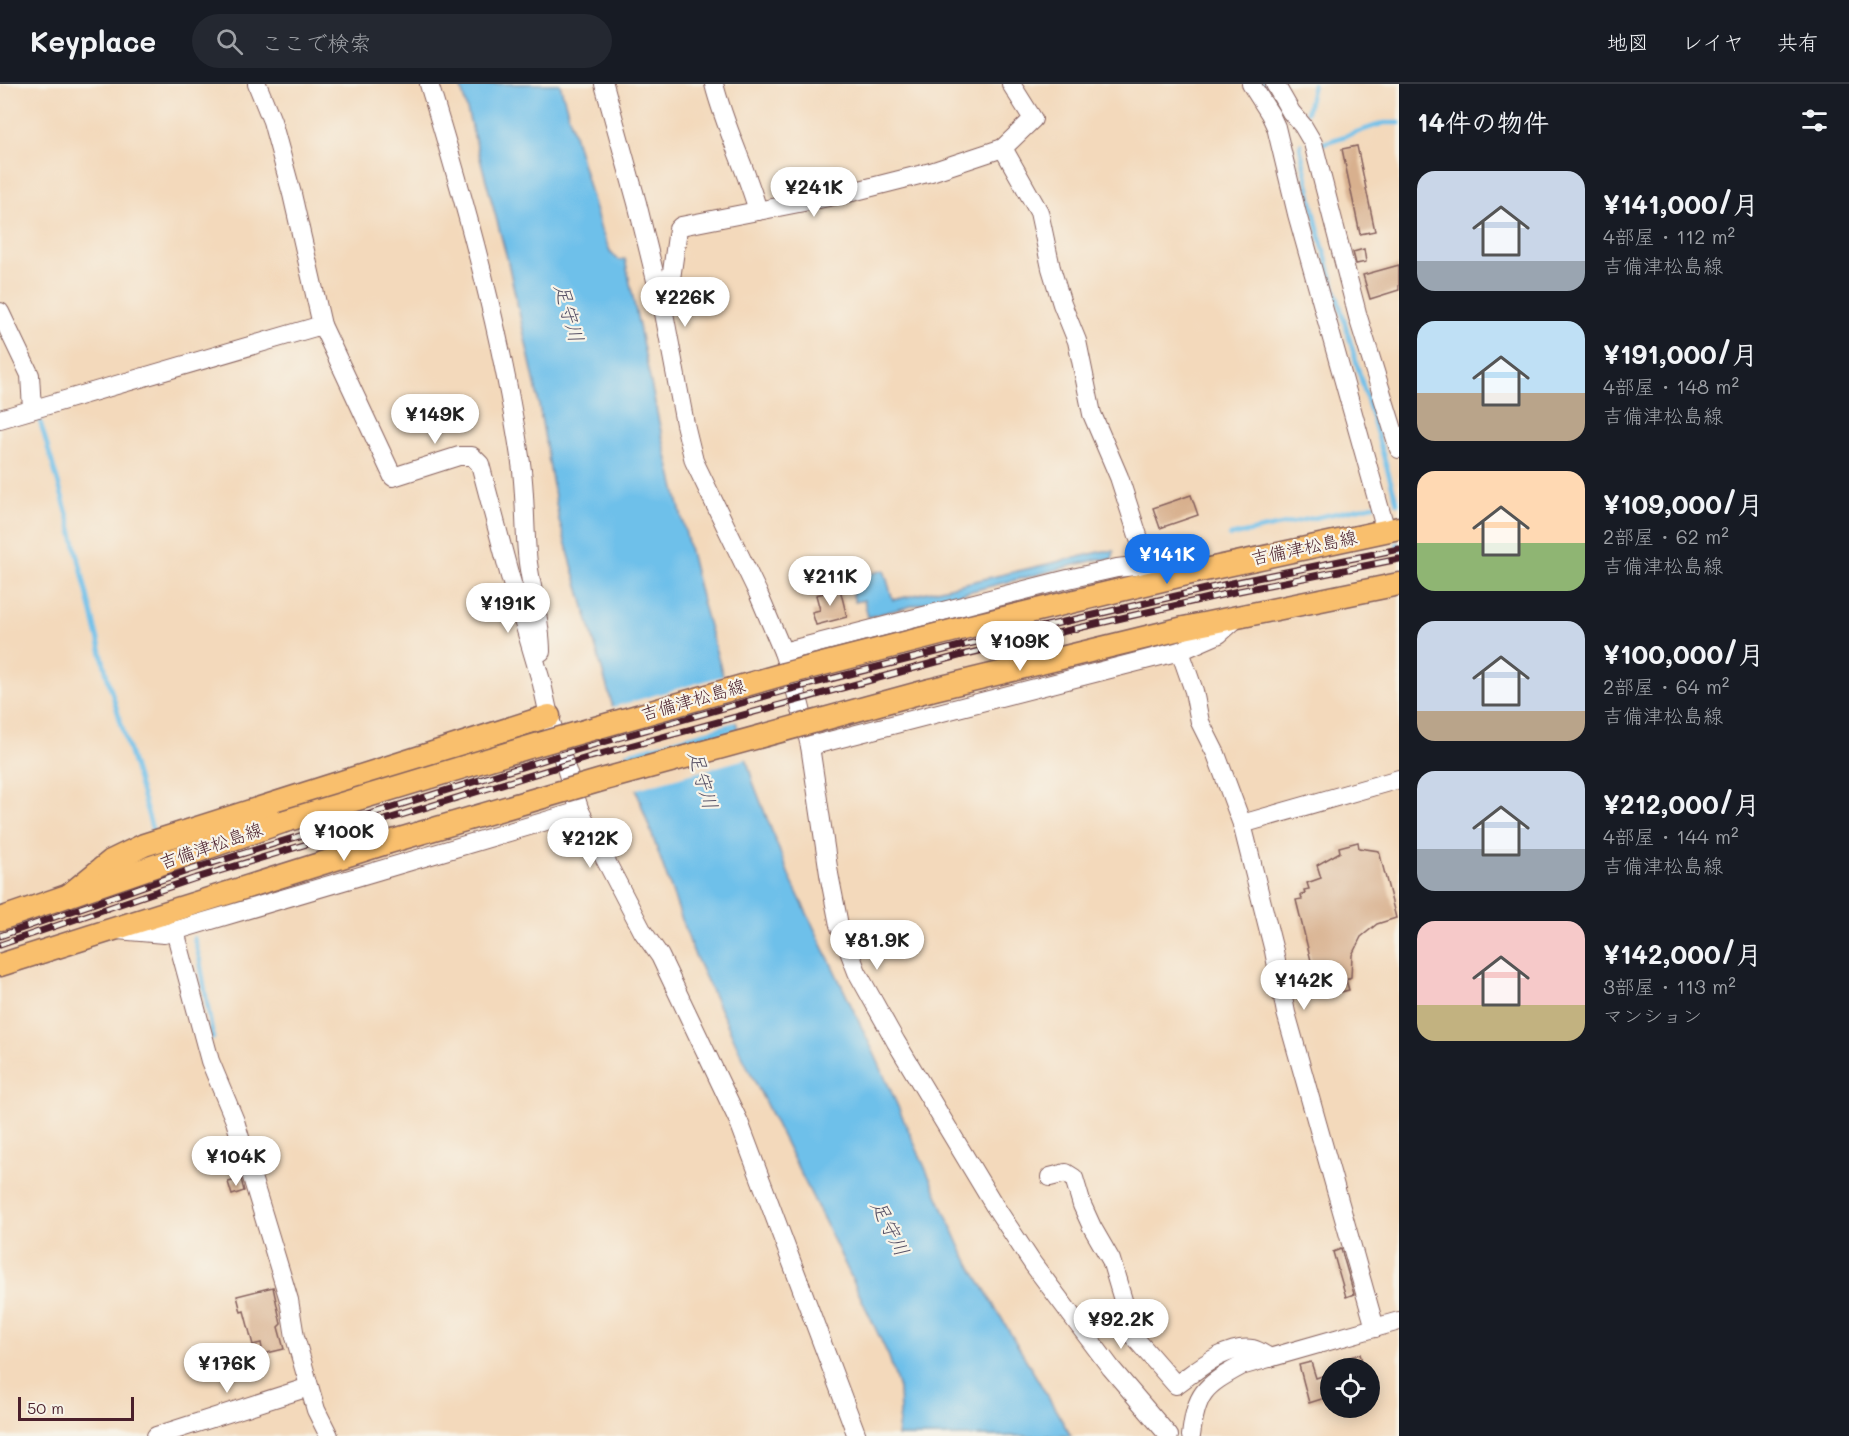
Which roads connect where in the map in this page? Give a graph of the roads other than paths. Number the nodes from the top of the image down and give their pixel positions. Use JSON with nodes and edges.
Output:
{"nodes":[{"id":1,"x":257,"y":84,"type":"edge"},
{"id":2,"x":429,"y":84,"type":"edge"},
{"id":3,"x":604,"y":84,"type":"edge"},
{"id":4,"x":714,"y":84,"type":"edge"},
{"id":5,"x":1011,"y":84,"type":"edge"},
{"id":6,"x":1251,"y":84,"type":"edge"},
{"id":7,"x":1282,"y":88,"type":"edge"},
{"id":8,"x":1285,"y":123,"type":"junction"},
{"id":9,"x":1003,"y":148,"type":"junction"},
{"id":10,"x":758,"y":211,"type":"junction"},
{"id":11,"x":660,"y":298,"type":"junction"},
{"id":12,"x":0,"y":312,"type":"edge"},
{"id":13,"x":322,"y":325,"type":"junction"},
{"id":14,"x":32,"y":409,"type":"junction"},
{"id":15,"x":0,"y":419,"type":"edge"},
{"id":16,"x":1399,"y":449,"type":"edge"},
{"id":17,"x":1393,"y":530,"type":"edge"},
{"id":18,"x":1143,"y":565,"type":"junction"},
{"id":19,"x":1196,"y":572,"type":"junction"},
{"id":20,"x":1399,"y":584,"type":"edge"},
{"id":21,"x":1240,"y":616,"type":"junction"},
{"id":22,"x":1180,"y":651,"type":"junction"},
{"id":23,"x":783,"y":652,"type":"junction"},
{"id":24,"x":542,"y":684,"type":"junction"},
{"id":25,"x":549,"y":716,"type":"junction"},
{"id":26,"x":810,"y":746,"type":"junction"},
{"id":27,"x":1399,"y":780,"type":"edge"},
{"id":28,"x":580,"y":811,"type":"junction"},
{"id":29,"x":1242,"y":824,"type":"junction"},
{"id":30,"x":69,"y":895,"type":"junction"},
{"id":31,"x":0,"y":919,"type":"edge"},
{"id":32,"x":110,"y":929,"type":"junction"},
{"id":33,"x":175,"y":931,"type":"junction"},
{"id":34,"x":0,"y":965,"type":"edge"},
{"id":35,"x":1050,"y":1177,"type":"dead end"},
{"id":36,"x":1399,"y":1321,"type":"edge"},
{"id":37,"x":1375,"y":1328,"type":"junction"},
{"id":38,"x":1270,"y":1358,"type":"junction"},
{"id":39,"x":309,"y":1387,"type":"junction"},
{"id":40,"x":156,"y":1436,"type":"edge"},
{"id":41,"x":329,"y":1436,"type":"edge"},
{"id":42,"x":857,"y":1436,"type":"edge"},
{"id":43,"x":1169,"y":1436,"type":"edge"},
{"id":44,"x":1191,"y":1436,"type":"edge"}],
"edges":[{"from":1,"to":13,"type":"street"},
{"from":2,"to":24,"type":"street"},
{"from":3,"to":11,"type":"street"},
{"from":4,"to":10,"type":"street"},
{"from":5,"to":9,"type":"street"},
{"from":6,"to":8,"type":"street"},
{"from":7,"to":8,"type":"street"},
{"from":8,"to":16,"type":"street"},
{"from":8,"to":17,"type":"street"},
{"from":9,"to":10,"type":"street"},
{"from":9,"to":18,"type":"street"},
{"from":10,"to":11,"type":"street"},
{"from":11,"to":23,"type":"street"},
{"from":12,"to":14,"type":"street"},
{"from":13,"to":14,"type":"street"},
{"from":13,"to":24,"type":"street"},
{"from":14,"to":15,"type":"street"},
{"from":17,"to":19,"type":"main road","name":"吉備津松島線"},
{"from":18,"to":19,"type":"street"},
{"from":18,"to":23,"type":"street"},
{"from":19,"to":30,"type":"main road","name":"吉備津松島線","bridge":true},
{"from":20,"to":21,"type":"main road"},
{"from":21,"to":22,"type":"street"},
{"from":21,"to":32,"type":"main road","bridge":true},
{"from":22,"to":26,"type":"street"},
{"from":22,"to":29,"type":"street"},
{"from":23,"to":26,"type":"street"},
{"from":24,"to":25,"type":"street"},
{"from":25,"to":28,"type":"street"},
{"from":25,"to":30,"type":"main road"},
{"from":26,"to":43,"type":"street"},
{"from":27,"to":29,"type":"street"},
{"from":28,"to":33,"type":"street"},
{"from":28,"to":42,"type":"street"},
{"from":29,"to":37,"type":"street"},
{"from":30,"to":31,"type":"main road","name":"吉備津松島線"},
{"from":32,"to":33,"type":"street"},
{"from":32,"to":34,"type":"main road"},
{"from":33,"to":39,"type":"street"},
{"from":35,"to":38,"type":"street"},
{"from":36,"to":37,"type":"street"},
{"from":37,"to":38,"type":"street"},
{"from":38,"to":44,"type":"street"},
{"from":39,"to":40,"type":"street"},
{"from":39,"to":41,"type":"street"}]}
